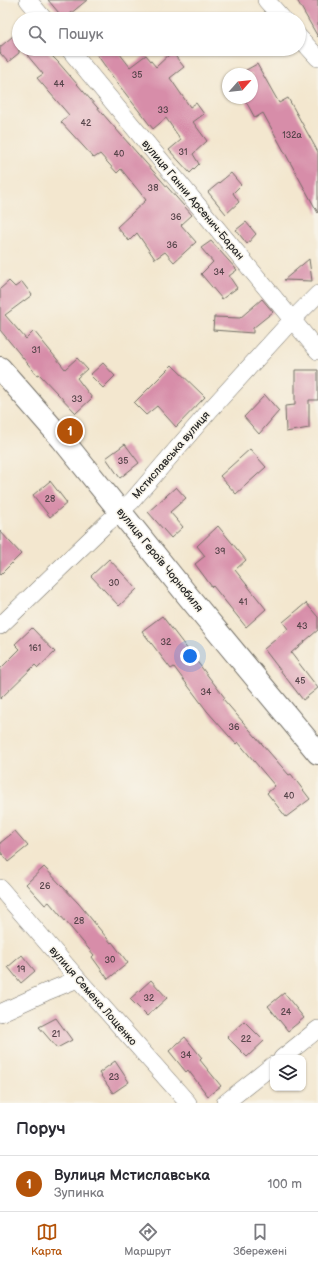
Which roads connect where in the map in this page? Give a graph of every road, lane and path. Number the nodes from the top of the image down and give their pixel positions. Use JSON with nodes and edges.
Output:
{"nodes":[{"id":1,"x":28,"y":0,"type":"edge"},
{"id":2,"x":266,"y":0,"type":"edge"},
{"id":3,"x":38,"y":12,"type":"edge"},
{"id":4,"x":277,"y":12,"type":"edge"},
{"id":5,"x":306,"y":45,"type":"edge"},
{"id":6,"x":75,"y":56,"type":"edge"},
{"id":7,"x":318,"y":58,"type":"edge"},
{"id":8,"x":318,"y":294,"type":"edge"},
{"id":9,"x":292,"y":320,"type":"junction"},
{"id":10,"x":318,"y":351,"type":"edge"},
{"id":11,"x":0,"y":368,"type":"edge"},
{"id":12,"x":120,"y":512,"type":"junction"},
{"id":13,"x":0,"y":626,"type":"edge"},
{"id":14,"x":318,"y":753,"type":"edge"},
{"id":15,"x":0,"y":888,"type":"edge"},
{"id":16,"x":78,"y":979,"type":"junction"},
{"id":17,"x":0,"y":1014,"type":"edge"},
{"id":18,"x":318,"y":1029,"type":"edge"},
{"id":19,"x":286,"y":1055,"type":"edge"},
{"id":20,"x":270,"y":1067,"type":"edge"},
{"id":21,"x":188,"y":1103,"type":"edge"},
{"id":22,"x":225,"y":1103,"type":"edge"}],
"edges":[{"from":1,"to":3,"type":"street"},
{"from":2,"to":4,"type":"street"},
{"from":5,"to":7,"type":"street"},
{"from":6,"to":9,"type":"street","name":"вулиця Ганни Арсенич-Баран"},
{"from":8,"to":9,"type":"street","name":"Мстиславська вулиця"},
{"from":9,"to":10,"type":"street","name":"вулиця Ганни Арсенич-Баран"},
{"from":9,"to":12,"type":"street","name":"Мстиславська вулиця"},
{"from":11,"to":12,"type":"main road","name":"вулиця Героїв Чорнобиля"},
{"from":12,"to":13,"type":"street","name":"Мстиславська вулиця"},
{"from":12,"to":14,"type":"main road","name":"вулиця Героїв Чорнобиля"},
{"from":15,"to":16,"type":"street","name":"вулиця Семена Лощенко"},
{"from":16,"to":17,"type":"street"},
{"from":16,"to":21,"type":"street","name":"вулиця Семена Лощенко"},
{"from":18,"to":19,"type":"street"},
{"from":20,"to":22,"type":"street"}]}
